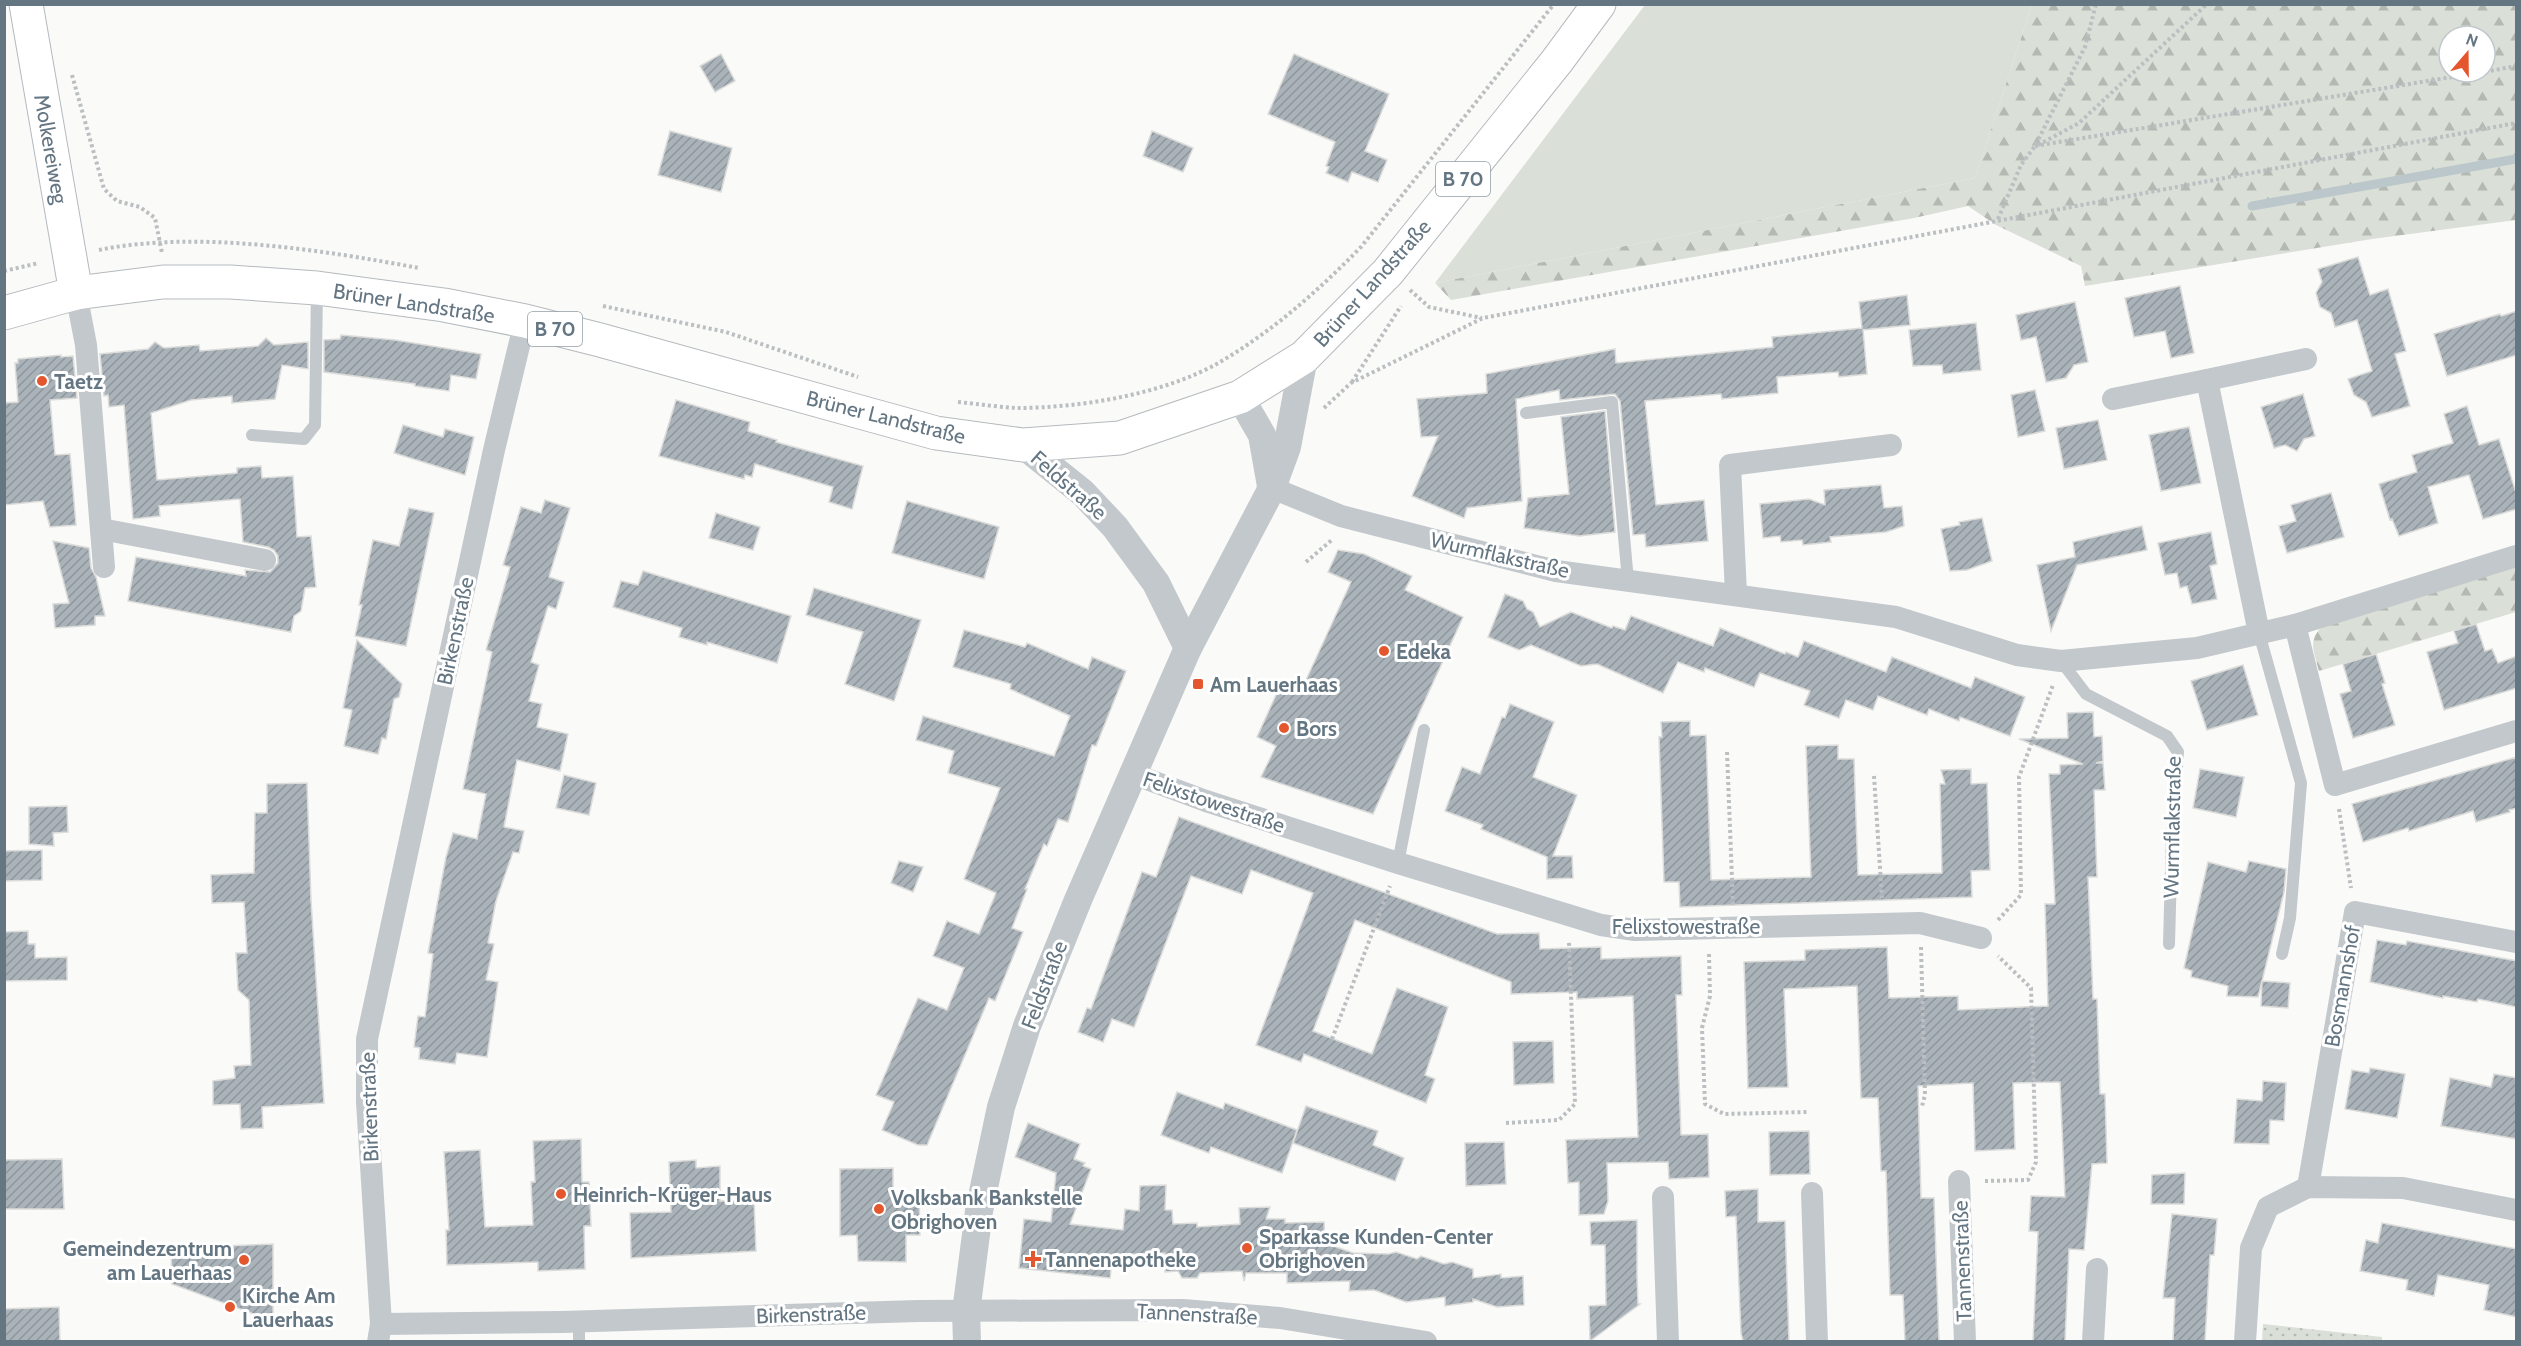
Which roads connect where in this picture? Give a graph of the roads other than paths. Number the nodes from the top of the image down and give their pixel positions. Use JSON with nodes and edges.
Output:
{"nodes":[{"id":1,"x":26,"y":4,"type":"edge"},
{"id":2,"x":1599,"y":4,"type":"edge"},
{"id":3,"x":317,"y":288,"type":"junction"},
{"id":4,"x":76,"y":293,"type":"junction"},
{"id":5,"x":4,"y":312,"type":"edge"},
{"id":6,"x":525,"y":321,"type":"junction"},
{"id":7,"x":1304,"y":357,"type":"junction"},
{"id":8,"x":2306,"y":359,"type":"dead end"},
{"id":9,"x":2206,"y":380,"type":"junction"},
{"id":10,"x":1240,"y":397,"type":"junction"},
{"id":11,"x":2113,"y":399,"type":"dead end"},
{"id":12,"x":1526,"y":413,"type":"dead end"},
{"id":13,"x":252,"y":435,"type":"dead end"},
{"id":14,"x":1023,"y":445,"type":"junction"},
{"id":15,"x":1891,"y":445,"type":"dead end"},
{"id":16,"x":1272,"y":488,"type":"junction"},
{"id":17,"x":101,"y":529,"type":"junction"},
{"id":18,"x":2517,"y":556,"type":"edge"},
{"id":19,"x":265,"y":560,"type":"dead end"},
{"id":20,"x":104,"y":567,"type":"dead end"},
{"id":21,"x":1628,"y":581,"type":"junction"},
{"id":22,"x":1736,"y":594,"type":"junction"},
{"id":23,"x":2295,"y":625,"type":"junction"},
{"id":24,"x":2259,"y":633,"type":"junction"},
{"id":25,"x":1188,"y":648,"type":"junction"},
{"id":26,"x":2061,"y":661,"type":"junction"},
{"id":27,"x":1424,"y":730,"type":"dead end"},
{"id":28,"x":2517,"y":731,"type":"edge"},
{"id":29,"x":1133,"y":774,"type":"junction"},
{"id":30,"x":1398,"y":863,"type":"junction"},
{"id":31,"x":1981,"y":938,"type":"road end"},
{"id":32,"x":2517,"y":942,"type":"edge"},
{"id":33,"x":2169,"y":944,"type":"dead end"},
{"id":34,"x":2282,"y":954,"type":"dead end"},
{"id":35,"x":1959,"y":1181,"type":"road end"},
{"id":36,"x":2308,"y":1187,"type":"junction"},
{"id":37,"x":1812,"y":1193,"type":"dead end"},
{"id":38,"x":1663,"y":1197,"type":"dead end"},
{"id":39,"x":2517,"y":1210,"type":"edge"},
{"id":40,"x":2097,"y":1269,"type":"dead end"},
{"id":41,"x":966,"y":1312,"type":"junction"},
{"id":42,"x":579,"y":1331,"type":"edge"},
{"id":43,"x":379,"y":1333,"type":"edge"},
{"id":44,"x":1399,"y":1339,"type":"edge"},
{"id":45,"x":967,"y":1341,"type":"edge"},
{"id":46,"x":1426,"y":1341,"type":"edge"},
{"id":47,"x":1668,"y":1341,"type":"edge"},
{"id":48,"x":1817,"y":1341,"type":"edge"},
{"id":49,"x":1965,"y":1341,"type":"edge"},
{"id":50,"x":2093,"y":1341,"type":"edge"},
{"id":51,"x":2245,"y":1341,"type":"edge"}],
"edges":[{"from":1,"to":4,"type":"main road","name":"Molkereiweg"},
{"from":2,"to":7,"type":"main road","name":"Brüner Landstraße","number":"B 70"},
{"from":3,"to":4,"type":"main road","name":"Brüner Landstraße","number":"B 70"},
{"from":3,"to":6,"type":"main road","name":"Brüner Landstraße","number":"B 70"},
{"from":3,"to":13,"type":"lane"},
{"from":4,"to":5,"type":"main road","name":"Brüner Landstraße","number":"B 70"},
{"from":4,"to":17,"type":"street"},
{"from":6,"to":14,"type":"main road","name":"Brüner Landstraße","number":"B 70"},
{"from":6,"to":43,"type":"street","name":"Birkenstraße"},
{"from":7,"to":10,"type":"main road","name":"Brüner Landstraße","number":"B 70"},
{"from":7,"to":16,"type":"street","name":"Feldstraße"},
{"from":8,"to":9,"type":"street"},
{"from":9,"to":11,"type":"street"},
{"from":9,"to":24,"type":"street"},
{"from":10,"to":14,"type":"main road","name":"Brüner Landstraße","number":"B 70"},
{"from":10,"to":16,"type":"street"},
{"from":12,"to":21,"type":"lane"},
{"from":14,"to":25,"type":"street","name":"Feldstraße"},
{"from":15,"to":22,"type":"street"},
{"from":16,"to":21,"type":"street","name":"Wurmflakstraße"},
{"from":16,"to":25,"type":"street","name":"Feldstraße"},
{"from":17,"to":19,"type":"street"},
{"from":17,"to":20,"type":"street"},
{"from":18,"to":23,"type":"street","name":"Wurmflakstraße"},
{"from":21,"to":22,"type":"street","name":"Wurmflakstraße"},
{"from":22,"to":26,"type":"street","name":"Wurmflakstraße"},
{"from":23,"to":24,"type":"street","name":"Wurmflakstraße"},
{"from":23,"to":28,"type":"street"},
{"from":24,"to":26,"type":"street","name":"Wurmflakstraße"},
{"from":24,"to":34,"type":"lane"},
{"from":25,"to":29,"type":"street","name":"Feldstraße"},
{"from":26,"to":33,"type":"lane","name":"Wurmflakstraße"},
{"from":27,"to":30,"type":"lane"},
{"from":29,"to":30,"type":"street","name":"Felixstowestraße"},
{"from":29,"to":41,"type":"street","name":"Feldstraße"},
{"from":30,"to":31,"type":"street","name":"Felixstowestraße"},
{"from":32,"to":36,"type":"street","name":"Bosmannshof"},
{"from":35,"to":49,"type":"street","name":"Tannenstraße"},
{"from":36,"to":39,"type":"street"},
{"from":36,"to":51,"type":"street"},
{"from":37,"to":48,"type":"street"},
{"from":38,"to":47,"type":"street"},
{"from":40,"to":50,"type":"street"},
{"from":41,"to":42,"type":"street","name":"Birkenstraße"},
{"from":41,"to":44,"type":"street","name":"Tannenstraße"},
{"from":41,"to":45,"type":"street","name":"Feldstraße"},
{"from":42,"to":43,"type":"street","name":"Birkenstraße"},
{"from":44,"to":46,"type":"street","name":"Tannenstraße"}]}
